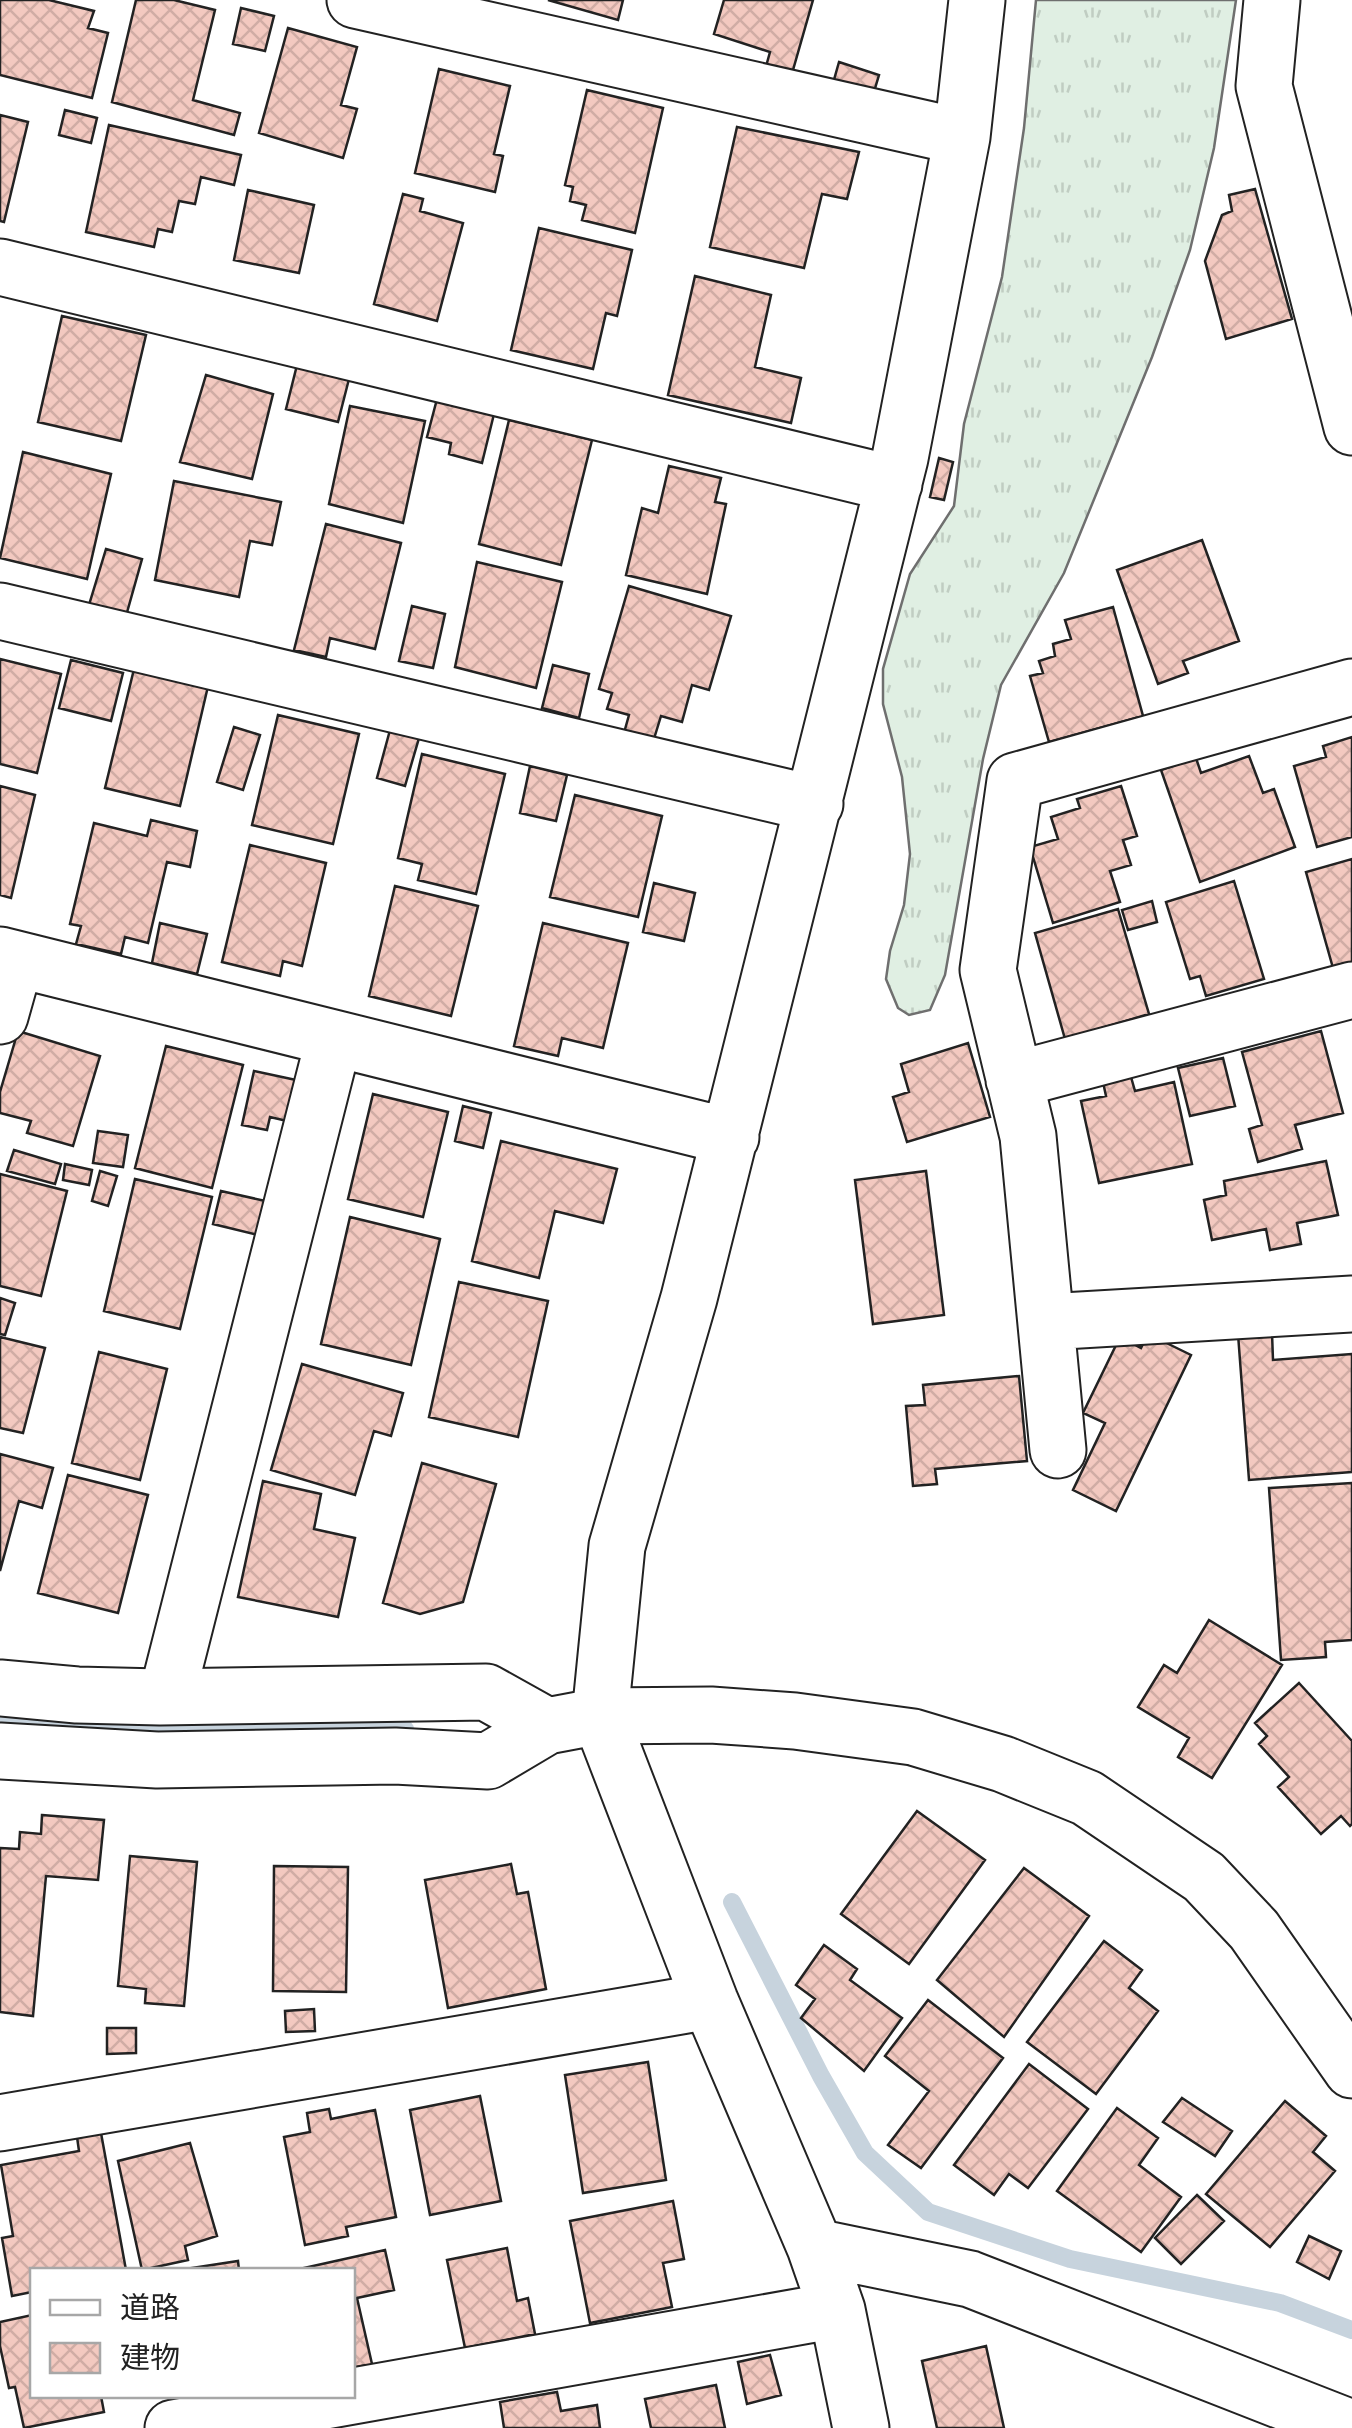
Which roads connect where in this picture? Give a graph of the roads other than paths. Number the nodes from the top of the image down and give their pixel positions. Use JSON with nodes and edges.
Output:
{"nodes":[{"id":1,"x":355,"y":0,"type":"edge"},
{"id":2,"x":977,"y":0,"type":"edge"},
{"id":3,"x":1272,"y":0,"type":"edge"},
{"id":4,"x":962,"y":137,"type":"junction"},
{"id":5,"x":0,"y":267,"type":"edge"},
{"id":6,"x":1352,"y":427,"type":"edge"},
{"id":7,"x":894,"y":484,"type":"junction"},
{"id":8,"x":0,"y":611,"type":"edge"},
{"id":9,"x":1352,"y":687,"type":"edge"},
{"id":10,"x":815,"y":804,"type":"junction"},
{"id":11,"x":8,"y":957,"type":"edge"},
{"id":12,"x":1352,"y":990,"type":"edge"},
{"id":13,"x":0,"y":1016,"type":"edge"},
{"id":14,"x":334,"y":1039,"type":"junction"},
{"id":15,"x":1014,"y":1080,"type":"junction"},
{"id":16,"x":731,"y":1137,"type":"junction"},
{"id":17,"x":1352,"y":1304,"type":"edge"},
{"id":18,"x":1046,"y":1322,"type":"junction"},
{"id":19,"x":1058,"y":1450,"type":"dead end"},
{"id":20,"x":0,"y":1688,"type":"edge"},
{"id":21,"x":167,"y":1696,"type":"junction"},
{"id":22,"x":600,"y":1716,"type":"junction"},
{"id":23,"x":546,"y":1726,"type":"junction"},
{"id":24,"x":0,"y":1752,"type":"edge"},
{"id":25,"x":710,"y":2001,"type":"junction"},
{"id":26,"x":1352,"y":2070,"type":"edge"},
{"id":27,"x":0,"y":2124,"type":"edge"},
{"id":28,"x":815,"y":2247,"type":"junction"},
{"id":29,"x":836,"y":2310,"type":"junction"},
{"id":30,"x":355,"y":2395,"type":"edge"},
{"id":31,"x":341,"y":2398,"type":"edge"},
{"id":32,"x":172,"y":2428,"type":"edge"},
{"id":33,"x":861,"y":2428,"type":"edge"},
{"id":34,"x":1351,"y":2428,"type":"edge"}],
"edges":[{"from":1,"to":4,"type":"street"},
{"from":2,"to":4,"type":"street"},
{"from":3,"to":6,"type":"street"},
{"from":4,"to":7,"type":"street"},
{"from":5,"to":7,"type":"street"},
{"from":7,"to":10,"type":"street"},
{"from":8,"to":10,"type":"street"},
{"from":9,"to":15,"type":"street"},
{"from":10,"to":16,"type":"street"},
{"from":11,"to":13,"type":"street"},
{"from":11,"to":14,"type":"street"},
{"from":12,"to":15,"type":"street"},
{"from":14,"to":16,"type":"street"},
{"from":14,"to":21,"type":"street"},
{"from":15,"to":18,"type":"street"},
{"from":16,"to":22,"type":"street"},
{"from":17,"to":18,"type":"street"},
{"from":18,"to":19,"type":"street"},
{"from":20,"to":21,"type":"street"},
{"from":21,"to":23,"type":"street"},
{"from":22,"to":23,"type":"street"},
{"from":22,"to":25,"type":"street"},
{"from":22,"to":26,"type":"street"},
{"from":23,"to":24,"type":"street"},
{"from":25,"to":27,"type":"street"},
{"from":25,"to":28,"type":"street"},
{"from":28,"to":29,"type":"street"},
{"from":28,"to":34,"type":"street"},
{"from":29,"to":30,"type":"street"},
{"from":29,"to":33,"type":"street"},
{"from":31,"to":32,"type":"street"}]}
